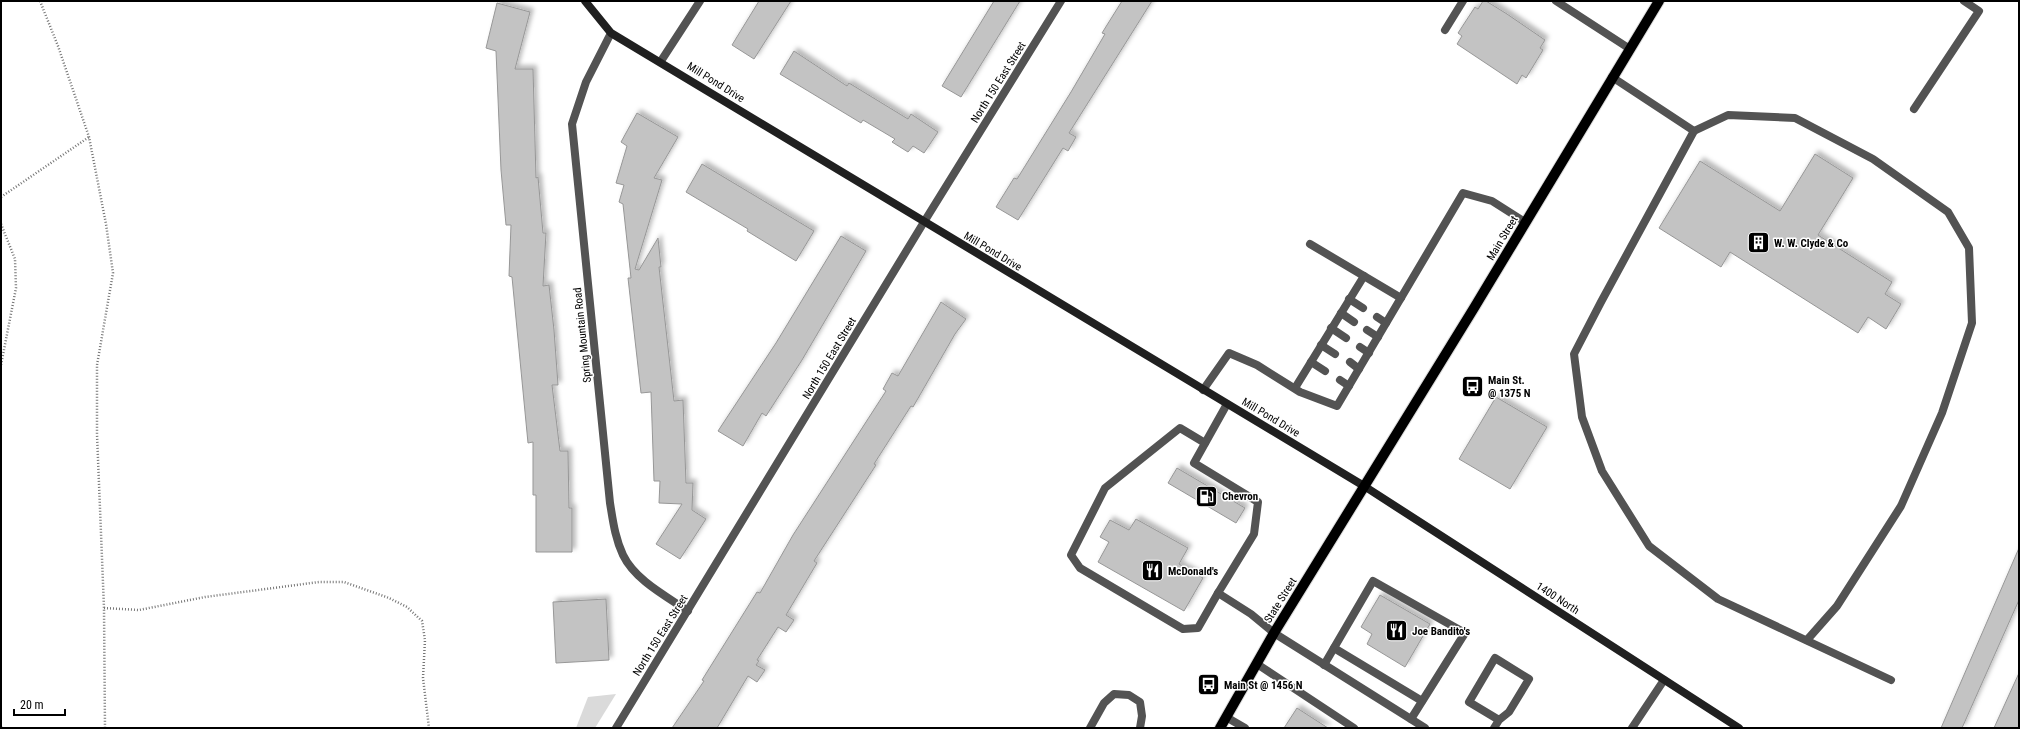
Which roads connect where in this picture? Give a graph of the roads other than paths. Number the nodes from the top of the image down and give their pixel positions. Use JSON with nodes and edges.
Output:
{"nodes":[{"id":1,"x":585,"y":1,"type":"edge"},
{"id":2,"x":700,"y":1,"type":"edge"},
{"id":3,"x":1061,"y":1,"type":"edge"},
{"id":4,"x":1463,"y":1,"type":"edge"},
{"id":5,"x":1556,"y":1,"type":"edge"},
{"id":6,"x":1659,"y":1,"type":"edge"},
{"id":7,"x":1964,"y":1,"type":"edge"},
{"id":8,"x":1445,"y":30,"type":"dead end"},
{"id":9,"x":611,"y":33,"type":"junction"},
{"id":10,"x":1630,"y":48,"type":"junction"},
{"id":11,"x":661,"y":61,"type":"junction"},
{"id":12,"x":1612,"y":77,"type":"junction"},
{"id":13,"x":1914,"y":109,"type":"dead end"},
{"id":14,"x":1694,"y":131,"type":"junction"},
{"id":15,"x":924,"y":222,"type":"junction"},
{"id":16,"x":1525,"y":222,"type":"junction"},
{"id":17,"x":1310,"y":244,"type":"dead end"},
{"id":18,"x":1364,"y":276,"type":"junction"},
{"id":19,"x":1401,"y":298,"type":"junction"},
{"id":20,"x":1349,"y":299,"type":"junction"},
{"id":21,"x":1363,"y":308,"type":"dead end"},
{"id":22,"x":1340,"y":313,"type":"junction"},
{"id":23,"x":1377,"y":317,"type":"dead end"},
{"id":24,"x":1354,"y":322,"type":"dead end"},
{"id":25,"x":1386,"y":323,"type":"junction"},
{"id":26,"x":1331,"y":328,"type":"junction"},
{"id":27,"x":1368,"y":330,"type":"dead end"},
{"id":28,"x":1378,"y":337,"type":"junction"},
{"id":29,"x":1346,"y":338,"type":"dead end"},
{"id":30,"x":1321,"y":345,"type":"junction"},
{"id":31,"x":1360,"y":347,"type":"dead end"},
{"id":32,"x":1369,"y":353,"type":"junction"},
{"id":33,"x":1336,"y":354,"type":"dead end"},
{"id":34,"x":1311,"y":362,"type":"junction"},
{"id":35,"x":1350,"y":362,"type":"dead end"},
{"id":36,"x":1359,"y":368,"type":"junction"},
{"id":37,"x":1325,"y":371,"type":"dead end"},
{"id":38,"x":1340,"y":380,"type":"dead end"},
{"id":39,"x":1349,"y":386,"type":"junction"},
{"id":40,"x":1295,"y":388,"type":"junction"},
{"id":41,"x":1203,"y":390,"type":"junction"},
{"id":42,"x":1227,"y":404,"type":"junction"},
{"id":43,"x":1205,"y":442,"type":"junction"},
{"id":44,"x":1364,"y":486,"type":"junction"},
{"id":45,"x":1218,"y":593,"type":"junction"},
{"id":46,"x":688,"y":611,"type":"junction"},
{"id":47,"x":1274,"y":633,"type":"junction"},
{"id":48,"x":1807,"y":640,"type":"junction"},
{"id":49,"x":1334,"y":648,"type":"junction"},
{"id":50,"x":1257,"y":664,"type":"junction"},
{"id":51,"x":1324,"y":664,"type":"junction"},
{"id":52,"x":1664,"y":680,"type":"junction"},
{"id":53,"x":1891,"y":680,"type":"dead end"},
{"id":54,"x":1422,"y":701,"type":"junction"},
{"id":55,"x":1226,"y":717,"type":"junction"},
{"id":56,"x":1411,"y":719,"type":"junction"},
{"id":57,"x":1499,"y":720,"type":"junction"},
{"id":58,"x":616,"y":728,"type":"edge"},
{"id":59,"x":1090,"y":728,"type":"edge"},
{"id":60,"x":1140,"y":728,"type":"edge"},
{"id":61,"x":1220,"y":728,"type":"edge"},
{"id":62,"x":1245,"y":728,"type":"edge"},
{"id":63,"x":1354,"y":728,"type":"edge"},
{"id":64,"x":1425,"y":728,"type":"edge"},
{"id":65,"x":1494,"y":728,"type":"edge"},
{"id":66,"x":1632,"y":728,"type":"edge"},
{"id":67,"x":1739,"y":728,"type":"edge"}],
"edges":[{"from":1,"to":9,"type":"main road"},
{"from":2,"to":11,"type":"street"},
{"from":3,"to":15,"type":"street","name":"North 150 East Street"},
{"from":4,"to":8,"type":"street"},
{"from":5,"to":10,"type":"street"},
{"from":6,"to":10,"type":"main road","name":"Main Street"},
{"from":7,"to":13,"type":"street"},
{"from":9,"to":11,"type":"main road","name":"Mill Pond Drive"},
{"from":9,"to":46,"type":"street","name":"Spring Mountain Road"},
{"from":10,"to":12,"type":"main road","name":"Main Street"},
{"from":11,"to":15,"type":"main road","name":"Mill Pond Drive"},
{"from":12,"to":14,"type":"street"},
{"from":12,"to":16,"type":"main road","name":"Main Street"},
{"from":14,"to":48,"type":"street"},
{"from":14,"to":48,"type":"street"},
{"from":15,"to":41,"type":"main road","name":"Mill Pond Drive"},
{"from":15,"to":46,"type":"street","name":"North 150 East Street"},
{"from":16,"to":19,"type":"street"},
{"from":16,"to":44,"type":"main road","name":"Main Street"},
{"from":17,"to":18,"type":"street"},
{"from":18,"to":19,"type":"street"},
{"from":18,"to":20,"type":"street"},
{"from":19,"to":25,"type":"street"},
{"from":20,"to":21,"type":"street"},
{"from":20,"to":22,"type":"street"},
{"from":22,"to":24,"type":"street"},
{"from":22,"to":26,"type":"street"},
{"from":23,"to":25,"type":"street"},
{"from":25,"to":28,"type":"street"},
{"from":26,"to":29,"type":"street"},
{"from":26,"to":30,"type":"street"},
{"from":27,"to":28,"type":"street"},
{"from":28,"to":32,"type":"street"},
{"from":30,"to":33,"type":"street"},
{"from":30,"to":34,"type":"street"},
{"from":31,"to":32,"type":"street"},
{"from":32,"to":36,"type":"street"},
{"from":34,"to":37,"type":"street"},
{"from":34,"to":40,"type":"street"},
{"from":35,"to":36,"type":"street"},
{"from":36,"to":39,"type":"street"},
{"from":38,"to":39,"type":"street"},
{"from":39,"to":40,"type":"street"},
{"from":40,"to":41,"type":"street"},
{"from":41,"to":42,"type":"main road","name":"Mill Pond Drive"},
{"from":42,"to":43,"type":"street"},
{"from":42,"to":44,"type":"main road","name":"Mill Pond Drive"},
{"from":43,"to":45,"type":"street"},
{"from":43,"to":45,"type":"street"},
{"from":44,"to":47,"type":"main road","name":"State Street"},
{"from":44,"to":52,"type":"main road","name":"1400 North"},
{"from":45,"to":47,"type":"street"},
{"from":46,"to":58,"type":"street","name":"North 150 East Street"},
{"from":47,"to":50,"type":"main road","name":"State Street"},
{"from":47,"to":51,"type":"street"},
{"from":48,"to":53,"type":"street"},
{"from":49,"to":51,"type":"street"},
{"from":49,"to":54,"type":"street"},
{"from":49,"to":54,"type":"street"},
{"from":50,"to":55,"type":"main road","name":"State Street"},
{"from":50,"to":63,"type":"street"},
{"from":51,"to":56,"type":"street"},
{"from":52,"to":66,"type":"street"},
{"from":52,"to":67,"type":"main road","name":"1400 North"},
{"from":54,"to":56,"type":"street"},
{"from":55,"to":61,"type":"main road","name":"State Street"},
{"from":55,"to":62,"type":"street"},
{"from":56,"to":64,"type":"street"},
{"from":57,"to":57,"type":"street"},
{"from":57,"to":65,"type":"street"},
{"from":59,"to":60,"type":"street"}]}
